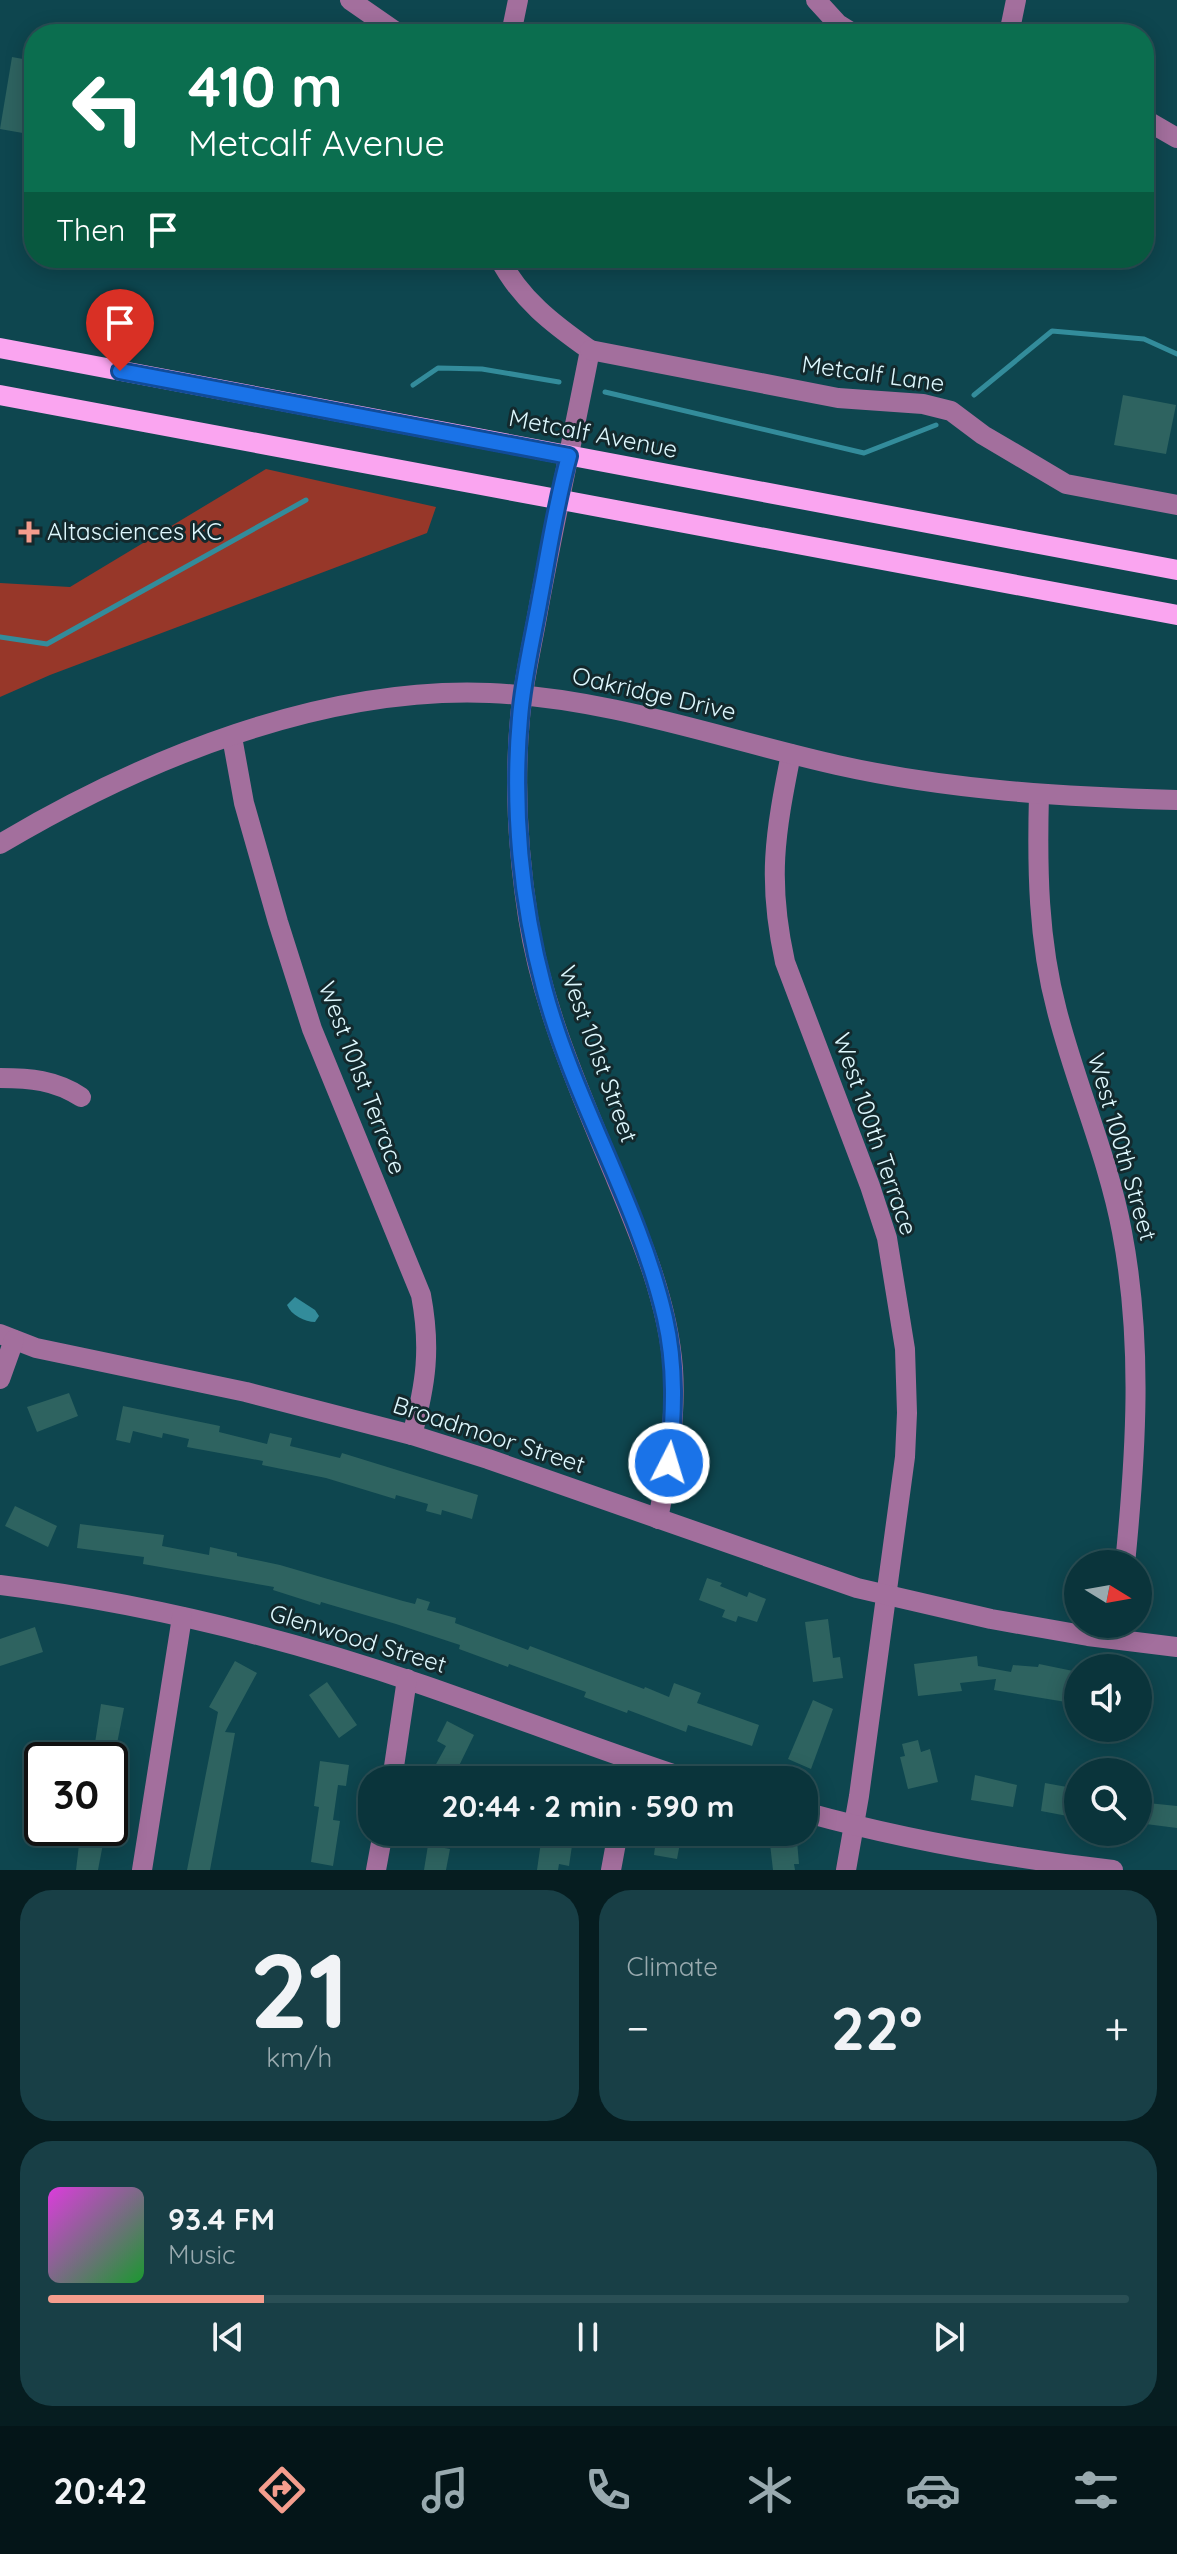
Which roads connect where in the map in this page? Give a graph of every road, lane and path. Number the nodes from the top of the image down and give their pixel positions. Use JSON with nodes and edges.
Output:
{"nodes":[{"id":1,"x":350,"y":0,"type":"edge"},
{"id":2,"x":518,"y":0,"type":"edge"},
{"id":3,"x":1016,"y":0,"type":"edge"},
{"id":4,"x":818,"y":3,"type":"edge"},
{"id":5,"x":385,"y":24,"type":"edge"},
{"id":6,"x":513,"y":24,"type":"edge"},
{"id":7,"x":838,"y":24,"type":"edge"},
{"id":8,"x":1011,"y":24,"type":"edge"},
{"id":9,"x":1154,"y":125,"type":"edge"},
{"id":10,"x":1177,"y":138,"type":"edge"},
{"id":11,"x":505,"y":268,"type":"edge"},
{"id":12,"x":0,"y":348,"type":"edge"},
{"id":13,"x":590,"y":350,"type":"junction"},
{"id":14,"x":0,"y":395,"type":"edge"},
{"id":15,"x":569,"y":456,"type":"junction"},
{"id":16,"x":557,"y":500,"type":"junction"},
{"id":17,"x":1177,"y":505,"type":"edge"},
{"id":18,"x":1177,"y":570,"type":"edge"},
{"id":19,"x":1177,"y":615,"type":"edge"},
{"id":20,"x":523,"y":695,"type":"junction"},
{"id":21,"x":232,"y":737,"type":"junction"},
{"id":22,"x":791,"y":754,"type":"junction"},
{"id":23,"x":1039,"y":794,"type":"junction"},
{"id":24,"x":1177,"y":800,"type":"edge"},
{"id":25,"x":0,"y":844,"type":"edge"},
{"id":26,"x":0,"y":1078,"type":"edge"},
{"id":27,"x":81,"y":1097,"type":"dead end"},
{"id":28,"x":7,"y":1337,"type":"edge"},
{"id":29,"x":0,"y":1379,"type":"edge"},
{"id":30,"x":412,"y":1435,"type":"junction"},
{"id":31,"x":658,"y":1519,"type":"junction"},
{"id":32,"x":1126,"y":1550,"type":"edge"},
{"id":33,"x":0,"y":1585,"type":"edge"},
{"id":34,"x":887,"y":1595,"type":"junction"},
{"id":35,"x":182,"y":1617,"type":"junction"},
{"id":36,"x":1064,"y":1626,"type":"edge"},
{"id":37,"x":1142,"y":1638,"type":"edge"},
{"id":38,"x":1177,"y":1647,"type":"edge"},
{"id":39,"x":407,"y":1679,"type":"junction"},
{"id":40,"x":394,"y":1766,"type":"edge"},
{"id":41,"x":618,"y":1766,"type":"edge"},
{"id":42,"x":818,"y":1816,"type":"edge"},
{"id":43,"x":853,"y":1825,"type":"junction"},
{"id":44,"x":380,"y":1846,"type":"edge"},
{"id":45,"x":615,"y":1846,"type":"edge"},
{"id":46,"x":1080,"y":1868,"type":"edge"},
{"id":47,"x":142,"y":1870,"type":"edge"},
{"id":48,"x":376,"y":1870,"type":"edge"},
{"id":49,"x":611,"y":1870,"type":"edge"},
{"id":50,"x":846,"y":1870,"type":"edge"},
{"id":51,"x":1113,"y":1870,"type":"edge"}],
"edges":[{"from":1,"to":5,"type":"street"},
{"from":2,"to":6,"type":"street"},
{"from":3,"to":8,"type":"street"},
{"from":4,"to":7,"type":"street"},
{"from":9,"to":10,"type":"street"},
{"from":11,"to":13,"type":"street"},
{"from":12,"to":15,"type":"main road","name":"Metcalf Avenue"},
{"from":13,"to":15,"type":"street","name":"West 101st Street"},
{"from":13,"to":17,"type":"street","name":"Metcalf Lane"},
{"from":14,"to":16,"type":"main road"},
{"from":15,"to":16,"type":"street","name":"West 101st Street"},
{"from":15,"to":18,"type":"main road","name":"Metcalf Avenue"},
{"from":16,"to":19,"type":"main road"},
{"from":16,"to":20,"type":"street","name":"West 101st Street"},
{"from":20,"to":21,"type":"street","name":"Oakridge Drive"},
{"from":20,"to":22,"type":"street","name":"Oakridge Drive"},
{"from":20,"to":31,"type":"street","name":"West 101st Street"},
{"from":21,"to":25,"type":"street","name":"Oakridge Drive"},
{"from":21,"to":30,"type":"street","name":"West 101st Terrace"},
{"from":22,"to":23,"type":"street","name":"Oakridge Drive"},
{"from":22,"to":34,"type":"street","name":"West 100th Terrace"},
{"from":23,"to":24,"type":"street","name":"Oakridge Drive"},
{"from":23,"to":32,"type":"street","name":"West 100th Street"},
{"from":26,"to":27,"type":"street"},
{"from":28,"to":29,"type":"street"},
{"from":28,"to":30,"type":"street","name":"Broadmoor Street"},
{"from":30,"to":31,"type":"street","name":"Broadmoor Street"},
{"from":31,"to":34,"type":"street","name":"Broadmoor Street"},
{"from":33,"to":35,"type":"street","name":"Glenwood Street"},
{"from":34,"to":36,"type":"street","name":"Broadmoor Street"},
{"from":34,"to":43,"type":"street","name":"West 100th Terrace"},
{"from":35,"to":39,"type":"street","name":"Glenwood Street"},
{"from":35,"to":47,"type":"street"},
{"from":37,"to":38,"type":"street","name":"Broadmoor Street"},
{"from":39,"to":40,"type":"street"},
{"from":39,"to":41,"type":"street","name":"Glenwood Street"},
{"from":42,"to":43,"type":"street"},
{"from":43,"to":46,"type":"street"},
{"from":43,"to":50,"type":"street","name":"West 100th Terrace"},
{"from":44,"to":48,"type":"street"},
{"from":45,"to":49,"type":"street"},
{"from":46,"to":51,"type":"street"}]}
